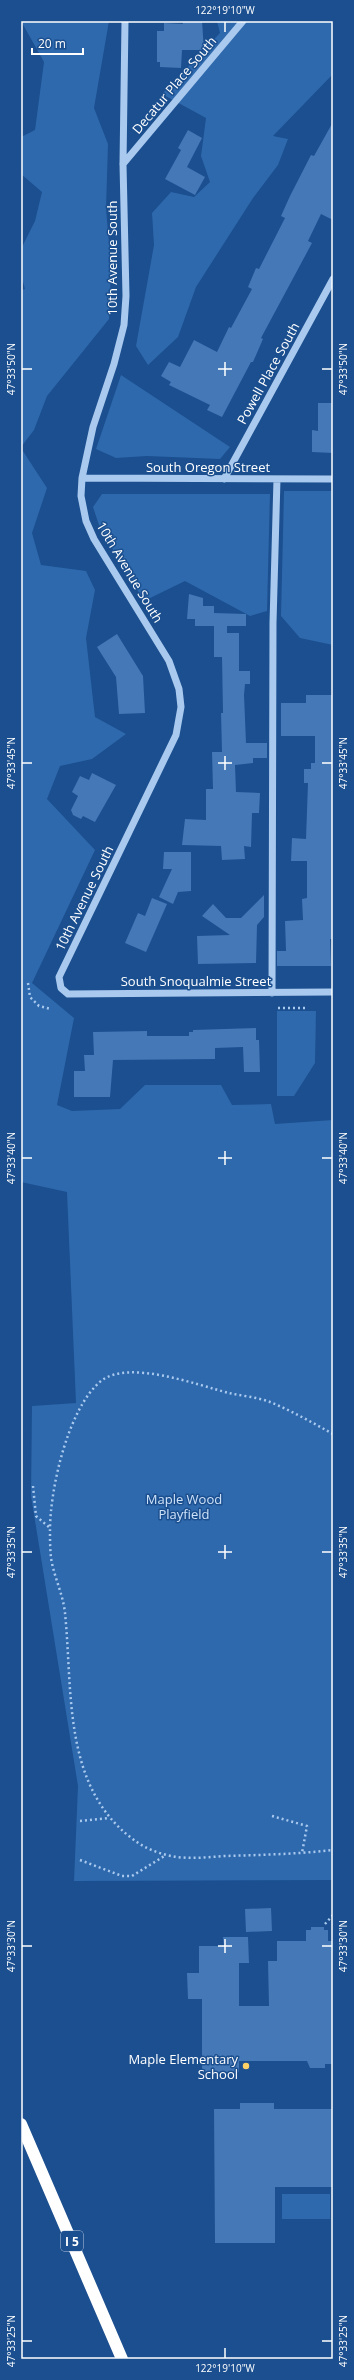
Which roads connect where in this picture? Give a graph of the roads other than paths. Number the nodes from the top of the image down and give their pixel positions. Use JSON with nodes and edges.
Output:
{"nodes":[{"id":1,"x":125,"y":21,"type":"edge"},
{"id":2,"x":243,"y":21,"type":"edge"},
{"id":3,"x":122,"y":164,"type":"junction"},
{"id":4,"x":333,"y":279,"type":"edge"},
{"id":5,"x":82,"y":478,"type":"junction"},
{"id":6,"x":224,"y":479,"type":"junction"},
{"id":7,"x":277,"y":479,"type":"junction"},
{"id":8,"x":333,"y":479,"type":"edge"},
{"id":9,"x":61,"y":988,"type":"joint"},
{"id":10,"x":333,"y":992,"type":"edge"},
{"id":11,"x":272,"y":993,"type":"junction"},
{"id":12,"x":21,"y":2124,"type":"edge"},
{"id":13,"x":122,"y":2359,"type":"edge"}],
"edges":[{"from":1,"to":3,"type":"street","name":"10th Avenue South"},
{"from":2,"to":3,"type":"street","name":"Decatur Place South"},
{"from":3,"to":5,"type":"street","name":"10th Avenue South"},
{"from":4,"to":6,"type":"street","name":"Powell Place South"},
{"from":5,"to":6,"type":"street","name":"South Oregon Street"},
{"from":5,"to":9,"type":"street","name":"10th Avenue South"},
{"from":6,"to":7,"type":"street","name":"South Oregon Street"},
{"from":7,"to":8,"type":"street","name":"South Oregon Street"},
{"from":7,"to":11,"type":"street"},
{"from":9,"to":11,"type":"street","name":"South Snoqualmie Street"},
{"from":10,"to":11,"type":"street","name":"South Snoqualmie Street"},
{"from":12,"to":13,"type":"highway","number":"I 5"}]}
